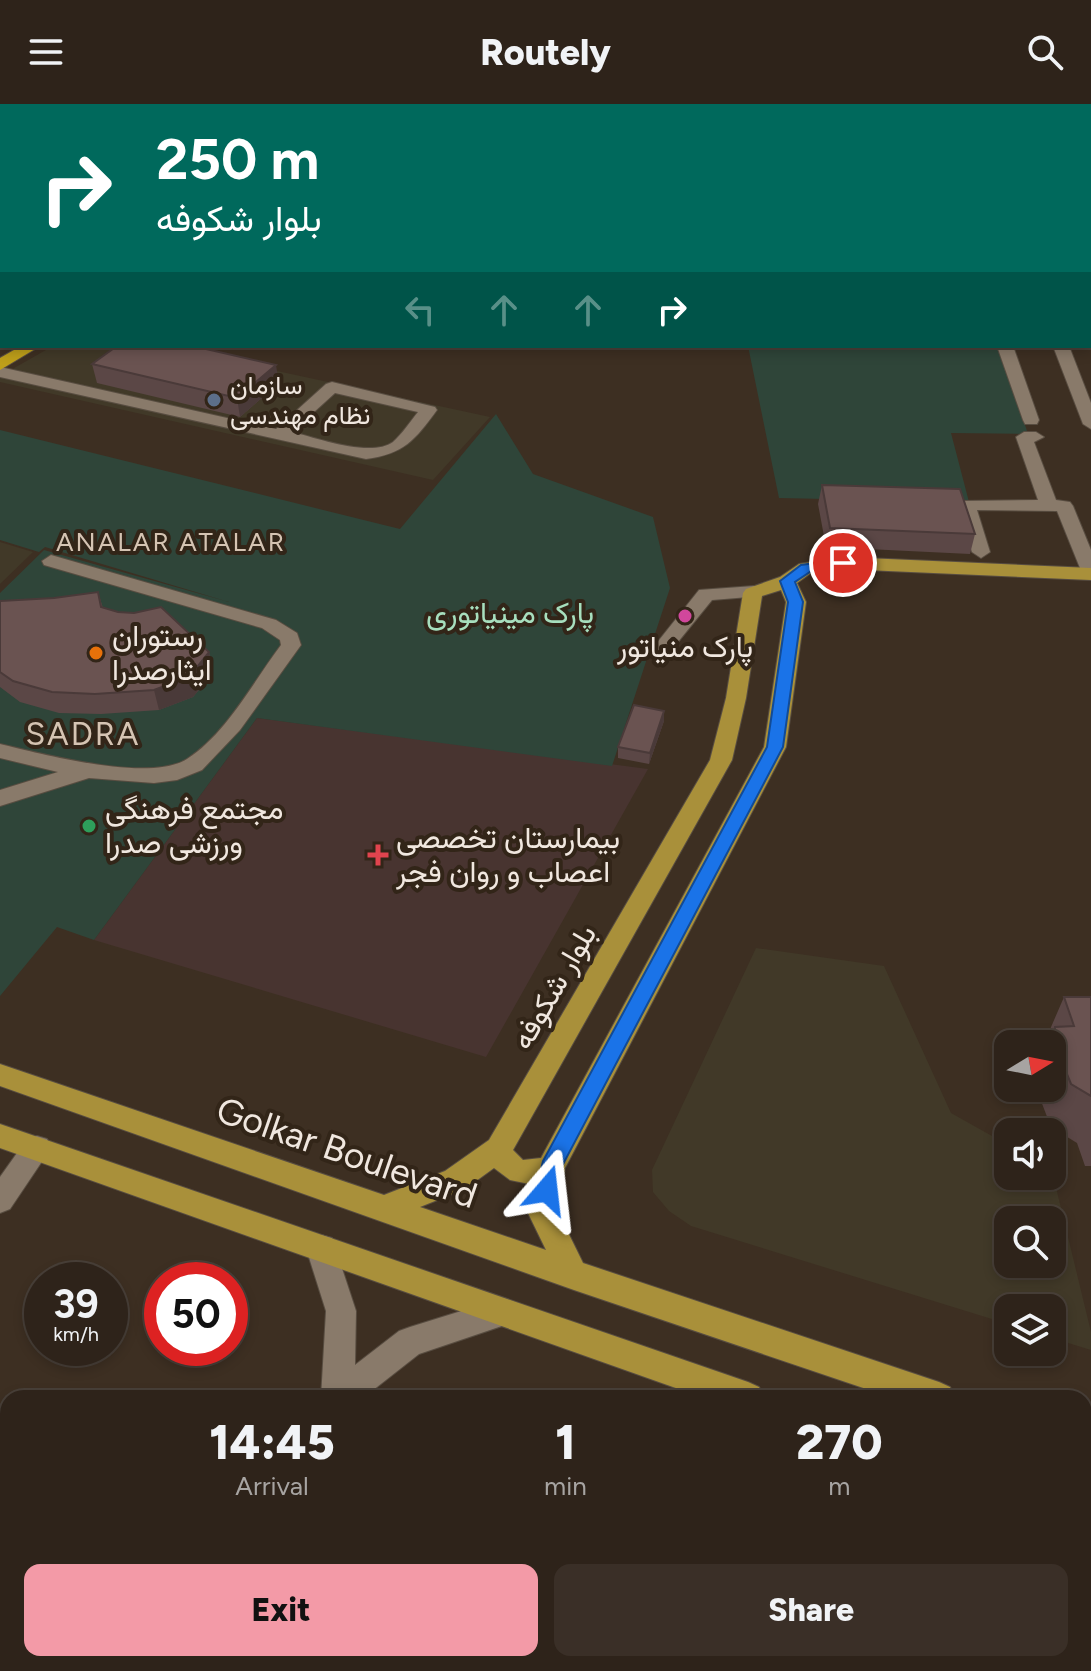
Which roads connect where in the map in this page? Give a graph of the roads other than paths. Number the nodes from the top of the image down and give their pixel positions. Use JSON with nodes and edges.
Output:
{"nodes":[{"id":1,"x":29,"y":348,"type":"edge"},
{"id":2,"x":1006,"y":348,"type":"edge"},
{"id":3,"x":1062,"y":348,"type":"edge"},
{"id":4,"x":0,"y":365,"type":"edge"},
{"id":5,"x":0,"y":372,"type":"edge"},
{"id":6,"x":1085,"y":389,"type":"edge"},
{"id":7,"x":1091,"y":424,"type":"edge"},
{"id":8,"x":278,"y":436,"type":"junction"},
{"id":9,"x":1049,"y":505,"type":"junction"},
{"id":10,"x":981,"y":552,"type":"dead end"},
{"id":11,"x":51,"y":561,"type":"dead end"},
{"id":12,"x":1091,"y":574,"type":"edge"},
{"id":13,"x":787,"y":581,"type":"junction"},
{"id":14,"x":754,"y":592,"type":"junction"},
{"id":15,"x":662,"y":649,"type":"dead end"},
{"id":16,"x":0,"y":751,"type":"edge"},
{"id":17,"x":82,"y":772,"type":"junction"},
{"id":18,"x":0,"y":798,"type":"edge"},
{"id":19,"x":0,"y":1075,"type":"edge"},
{"id":20,"x":0,"y":1136,"type":"edge"},
{"id":21,"x":37,"y":1148,"type":"junction"},
{"id":22,"x":499,"y":1149,"type":"junction"},
{"id":23,"x":551,"y":1167,"type":"junction"},
{"id":24,"x":0,"y":1200,"type":"edge"},
{"id":25,"x":387,"y":1207,"type":"junction"},
{"id":26,"x":321,"y":1248,"type":"junction"},
{"id":27,"x":574,"y":1276,"type":"junction"},
{"id":28,"x":503,"y":1312,"type":"junction"},
{"id":29,"x":337,"y":1390,"type":"edge"},
{"id":30,"x":346,"y":1390,"type":"edge"},
{"id":31,"x":725,"y":1390,"type":"edge"},
{"id":32,"x":915,"y":1390,"type":"edge"}],
"edges":[{"from":1,"to":4,"type":"highway"},
{"from":2,"to":9,"type":"street"},
{"from":3,"to":6,"type":"street"},
{"from":5,"to":8,"type":"street"},
{"from":6,"to":7,"type":"street"},
{"from":8,"to":8,"type":"street"},
{"from":9,"to":10,"type":"street"},
{"from":9,"to":12,"type":"street"},
{"from":11,"to":17,"type":"street"},
{"from":12,"to":13,"type":"main road"},
{"from":13,"to":14,"type":"main road"},
{"from":13,"to":23,"type":"main road"},
{"from":14,"to":15,"type":"street"},
{"from":14,"to":22,"type":"main road","name":"بلوار شکوفه"},
{"from":16,"to":17,"type":"street"},
{"from":17,"to":18,"type":"street"},
{"from":19,"to":25,"type":"main road","name":"Golkar Boulevard"},
{"from":20,"to":21,"type":"main road"},
{"from":21,"to":24,"type":"street"},
{"from":21,"to":26,"type":"main road"},
{"from":22,"to":23,"type":"main road"},
{"from":22,"to":25,"type":"main road","name":"بلوار شکوفه"},
{"from":23,"to":27,"type":"main road"},
{"from":25,"to":27,"type":"main road","name":"Golkar Boulevard"},
{"from":26,"to":28,"type":"main road"},
{"from":26,"to":29,"type":"street"},
{"from":27,"to":32,"type":"main road","name":"Golkar Boulevard"},
{"from":28,"to":30,"type":"street"},
{"from":28,"to":31,"type":"main road"}]}
